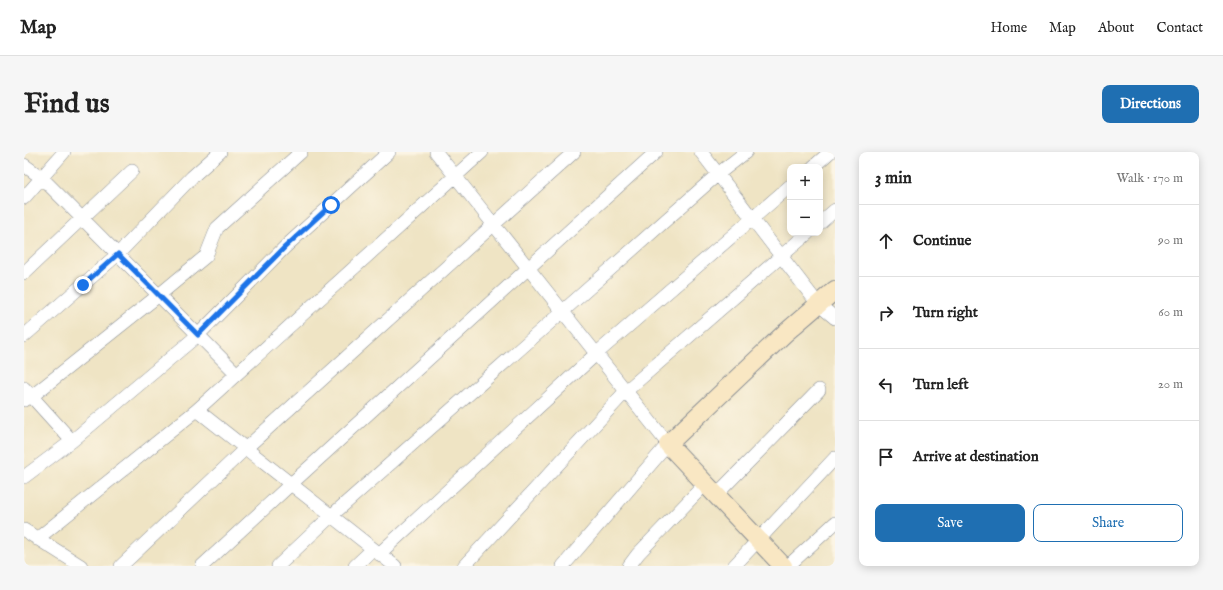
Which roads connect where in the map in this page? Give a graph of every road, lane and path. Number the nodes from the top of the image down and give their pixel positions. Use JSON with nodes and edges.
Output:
{"nodes":[{"id":1,"x":64,"y":152,"type":"edge"},
{"id":2,"x":220,"y":152,"type":"edge"},
{"id":3,"x":301,"y":152,"type":"edge"},
{"id":4,"x":389,"y":152,"type":"edge"},
{"id":5,"x":436,"y":152,"type":"edge"},
{"id":6,"x":482,"y":152,"type":"edge"},
{"id":7,"x":574,"y":152,"type":"edge"},
{"id":8,"x":656,"y":152,"type":"edge"},
{"id":9,"x":701,"y":152,"type":"edge"},
{"id":10,"x":746,"y":152,"type":"edge"},
{"id":11,"x":830,"y":152,"type":"edge"},
{"id":12,"x":24,"y":164,"type":"edge"},
{"id":13,"x":816,"y":164,"type":"edge"},
{"id":14,"x":132,"y":171,"type":"dead end"},
{"id":15,"x":718,"y":174,"type":"junction"},
{"id":16,"x":455,"y":176,"type":"junction"},
{"id":17,"x":42,"y":178,"type":"junction"},
{"id":18,"x":787,"y":189,"type":"edge"},
{"id":19,"x":24,"y":198,"type":"edge"},
{"id":20,"x":835,"y":210,"type":"edge"},
{"id":21,"x":752,"y":218,"type":"junction"},
{"id":22,"x":82,"y":219,"type":"junction"},
{"id":23,"x":823,"y":220,"type":"edge"},
{"id":24,"x":493,"y":225,"type":"junction"},
{"id":25,"x":804,"y":236,"type":"edge"},
{"id":26,"x":118,"y":254,"type":"junction"},
{"id":27,"x":781,"y":256,"type":"junction"},
{"id":28,"x":528,"y":268,"type":"junction"},
{"id":29,"x":24,"y":273,"type":"edge"},
{"id":30,"x":835,"y":290,"type":"edge"},
{"id":31,"x":159,"y":295,"type":"junction"},
{"id":32,"x":818,"y":304,"type":"junction"},
{"id":33,"x":563,"y":312,"type":"junction"},
{"id":34,"x":835,"y":318,"type":"edge"},
{"id":35,"x":198,"y":335,"type":"junction"},
{"id":36,"x":24,"y":336,"type":"edge"},
{"id":37,"x":596,"y":354,"type":"junction"},
{"id":38,"x":236,"y":374,"type":"junction"},
{"id":39,"x":819,"y":390,"type":"dead end"},
{"id":40,"x":626,"y":391,"type":"junction"},
{"id":41,"x":26,"y":395,"type":"edge"},
{"id":42,"x":197,"y":410,"type":"junction"},
{"id":43,"x":72,"y":441,"type":"junction"},
{"id":44,"x":668,"y":444,"type":"junction"},
{"id":45,"x":246,"y":448,"type":"junction"},
{"id":46,"x":835,"y":458,"type":"edge"},
{"id":47,"x":24,"y":477,"type":"edge"},
{"id":48,"x":291,"y":484,"type":"junction"},
{"id":49,"x":711,"y":489,"type":"junction"},
{"id":50,"x":331,"y":516,"type":"junction"},
{"id":51,"x":835,"y":523,"type":"edge"},
{"id":52,"x":24,"y":530,"type":"edge"},
{"id":53,"x":37,"y":539,"type":"junction"},
{"id":54,"x":758,"y":540,"type":"junction"},
{"id":55,"x":376,"y":551,"type":"junction"},
{"id":56,"x":81,"y":566,"type":"edge"},
{"id":57,"x":121,"y":566,"type":"edge"},
{"id":58,"x":202,"y":566,"type":"edge"},
{"id":59,"x":278,"y":566,"type":"edge"},
{"id":60,"x":355,"y":566,"type":"edge"},
{"id":61,"x":395,"y":566,"type":"edge"},
{"id":62,"x":464,"y":566,"type":"edge"},
{"id":63,"x":562,"y":566,"type":"edge"},
{"id":64,"x":629,"y":566,"type":"edge"},
{"id":65,"x":734,"y":566,"type":"edge"},
{"id":66,"x":783,"y":566,"type":"edge"},
{"id":67,"x":788,"y":566,"type":"edge"}],
"edges":[{"from":1,"to":17,"type":"street"},
{"from":2,"to":26,"type":"street"},
{"from":3,"to":31,"type":"street"},
{"from":4,"to":35,"type":"street"},
{"from":5,"to":16,"type":"street"},
{"from":6,"to":16,"type":"street"},
{"from":7,"to":24,"type":"street"},
{"from":8,"to":28,"type":"street"},
{"from":9,"to":15,"type":"street"},
{"from":10,"to":15,"type":"street"},
{"from":11,"to":13,"type":"street"},
{"from":12,"to":17,"type":"street"},
{"from":14,"to":22,"type":"street"},
{"from":15,"to":21,"type":"street"},
{"from":15,"to":33,"type":"street"},
{"from":16,"to":24,"type":"street"},
{"from":16,"to":38,"type":"street"},
{"from":17,"to":19,"type":"street"},
{"from":17,"to":22,"type":"street"},
{"from":18,"to":21,"type":"street"},
{"from":20,"to":23,"type":"street"},
{"from":21,"to":27,"type":"street"},
{"from":21,"to":37,"type":"street"},
{"from":22,"to":26,"type":"street"},
{"from":22,"to":29,"type":"street"},
{"from":24,"to":28,"type":"street"},
{"from":24,"to":45,"type":"street"},
{"from":25,"to":27,"type":"street"},
{"from":26,"to":31,"type":"street"},
{"from":26,"to":36,"type":"street"},
{"from":27,"to":32,"type":"street"},
{"from":27,"to":40,"type":"street"},
{"from":28,"to":33,"type":"street"},
{"from":28,"to":48,"type":"street"},
{"from":30,"to":32,"type":"street"},
{"from":31,"to":35,"type":"street"},
{"from":31,"to":41,"type":"street"},
{"from":32,"to":34,"type":"street"},
{"from":32,"to":44,"type":"street"},
{"from":33,"to":37,"type":"street"},
{"from":33,"to":50,"type":"street"},
{"from":35,"to":38,"type":"street"},
{"from":35,"to":43,"type":"street"},
{"from":37,"to":40,"type":"street"},
{"from":37,"to":55,"type":"street"},
{"from":38,"to":42,"type":"street"},
{"from":39,"to":49,"type":"street"},
{"from":40,"to":44,"type":"street"},
{"from":40,"to":62,"type":"street"},
{"from":41,"to":43,"type":"street"},
{"from":42,"to":45,"type":"street"},
{"from":42,"to":53,"type":"street"},
{"from":43,"to":47,"type":"street"},
{"from":44,"to":49,"type":"street"},
{"from":44,"to":63,"type":"street"},
{"from":45,"to":48,"type":"street"},
{"from":45,"to":57,"type":"street"},
{"from":46,"to":54,"type":"street"},
{"from":48,"to":50,"type":"street"},
{"from":48,"to":58,"type":"street"},
{"from":49,"to":54,"type":"street"},
{"from":49,"to":64,"type":"street"},
{"from":50,"to":55,"type":"street"},
{"from":50,"to":59,"type":"street"},
{"from":51,"to":67,"type":"street"},
{"from":52,"to":53,"type":"street"},
{"from":53,"to":56,"type":"street"},
{"from":54,"to":65,"type":"street"},
{"from":54,"to":66,"type":"street"},
{"from":55,"to":60,"type":"street"},
{"from":55,"to":61,"type":"street"}]}
